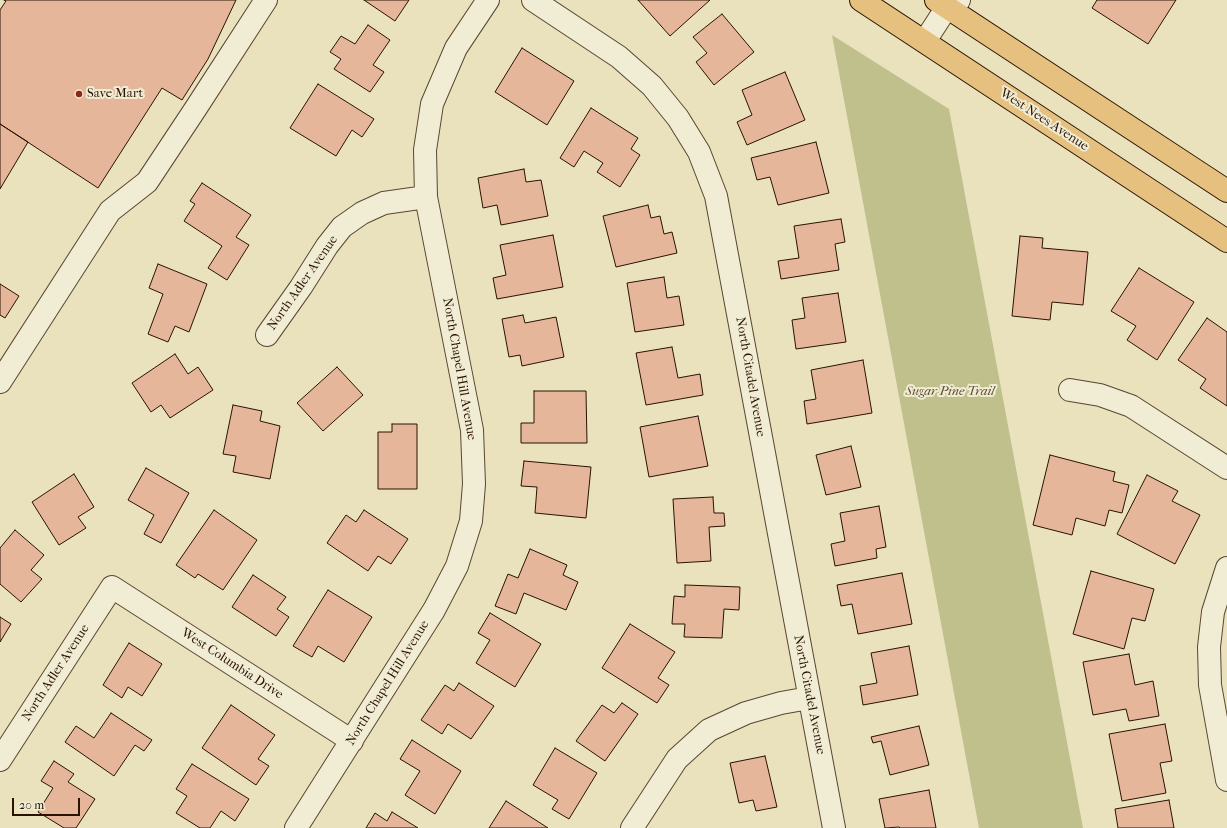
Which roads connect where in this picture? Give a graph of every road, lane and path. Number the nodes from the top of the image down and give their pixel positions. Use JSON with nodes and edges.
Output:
{"nodes":[{"id":1,"x":266,"y":0,"type":"edge"},
{"id":2,"x":488,"y":0,"type":"edge"},
{"id":3,"x":534,"y":0,"type":"edge"},
{"id":4,"x":861,"y":0,"type":"edge"},
{"id":5,"x":948,"y":2,"type":"edge"},
{"id":6,"x":925,"y":41,"type":"junction"},
{"id":7,"x":1227,"y":191,"type":"edge"},
{"id":8,"x":426,"y":197,"type":"junction"},
{"id":9,"x":1227,"y":241,"type":"edge"},
{"id":10,"x":267,"y":335,"type":"dead end"},
{"id":11,"x":0,"y":382,"type":"edge"},
{"id":12,"x":1070,"y":390,"type":"dead end"},
{"id":13,"x":1227,"y":468,"type":"edge"},
{"id":14,"x":1227,"y":568,"type":"edge"},
{"id":15,"x":112,"y":587,"type":"joint"},
{"id":16,"x":809,"y":698,"type":"junction"},
{"id":17,"x":352,"y":741,"type":"junction"},
{"id":18,"x":0,"y":760,"type":"edge"},
{"id":19,"x":1227,"y":780,"type":"edge"},
{"id":20,"x":296,"y":828,"type":"edge"},
{"id":21,"x":632,"y":828,"type":"edge"},
{"id":22,"x":834,"y":828,"type":"edge"}],
"edges":[{"from":1,"to":11,"type":"street"},
{"from":2,"to":8,"type":"street","name":"North Chapel Hill Avenue"},
{"from":3,"to":16,"type":"street","name":"North Citadel Avenue"},
{"from":4,"to":6,"type":"main road","name":"West Nees Avenue"},
{"from":5,"to":6,"type":"street"},
{"from":5,"to":7,"type":"main road"},
{"from":6,"to":9,"type":"main road","name":"West Nees Avenue"},
{"from":8,"to":10,"type":"street","name":"North Adler Avenue"},
{"from":8,"to":17,"type":"street","name":"North Chapel Hill Avenue"},
{"from":12,"to":13,"type":"street"},
{"from":14,"to":19,"type":"street"},
{"from":15,"to":17,"type":"street","name":"West Columbia Drive"},
{"from":15,"to":18,"type":"street","name":"North Adler Avenue"},
{"from":16,"to":21,"type":"street"},
{"from":16,"to":22,"type":"street","name":"North Citadel Avenue"},
{"from":17,"to":20,"type":"street","name":"North Chapel Hill Avenue"}]}
